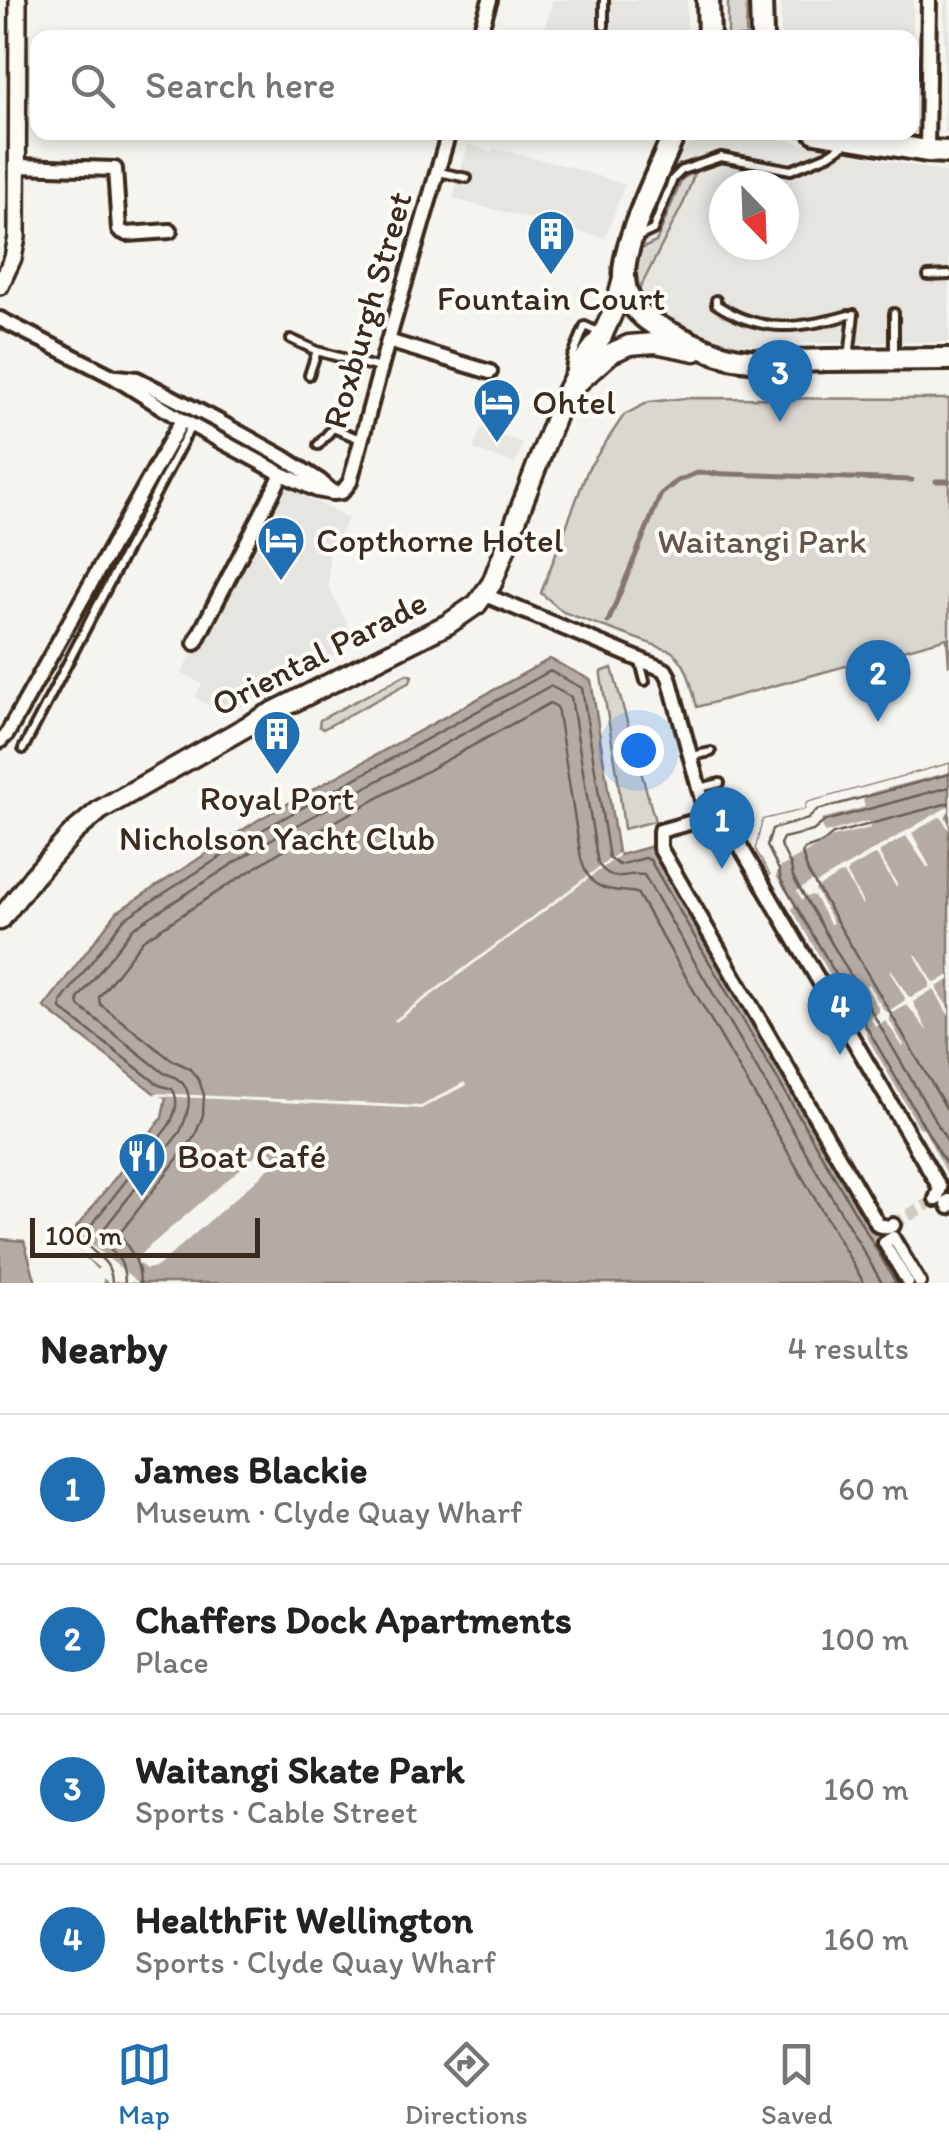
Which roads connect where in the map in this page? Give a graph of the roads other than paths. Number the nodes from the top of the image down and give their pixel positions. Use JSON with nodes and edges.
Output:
{"nodes":[{"id":1,"x":18,"y":0,"type":"edge"},
{"id":2,"x":490,"y":0,"type":"edge"},
{"id":3,"x":604,"y":0,"type":"edge"},
{"id":4,"x":708,"y":0,"type":"edge"},
{"id":5,"x":762,"y":0,"type":"edge"},
{"id":6,"x":929,"y":0,"type":"edge"},
{"id":7,"x":604,"y":26,"type":"dead end"},
{"id":8,"x":481,"y":30,"type":"edge"},
{"id":9,"x":709,"y":30,"type":"edge"},
{"id":10,"x":762,"y":30,"type":"edge"},
{"id":11,"x":447,"y":140,"type":"edge"},
{"id":12,"x":672,"y":140,"type":"edge"},
{"id":13,"x":682,"y":140,"type":"edge"},
{"id":14,"x":851,"y":140,"type":"edge"},
{"id":15,"x":865,"y":140,"type":"edge"},
{"id":16,"x":927,"y":151,"type":"junction"},
{"id":17,"x":949,"y":152,"type":"edge"},
{"id":18,"x":666,"y":153,"type":"junction"},
{"id":19,"x":17,"y":166,"type":"junction"},
{"id":20,"x":437,"y":172,"type":"junction"},
{"id":21,"x":467,"y":178,"type":"dead end"},
{"id":22,"x":170,"y":231,"type":"dead end"},
{"id":23,"x":632,"y":239,"type":"junction"},
{"id":24,"x":949,"y":275,"type":"edge"},
{"id":25,"x":928,"y":276,"type":"dead end"},
{"id":26,"x":624,"y":278,"type":"junction"},
{"id":27,"x":0,"y":286,"type":"edge"},
{"id":28,"x":716,"y":300,"type":"dead end"},
{"id":29,"x":894,"y":312,"type":"dead end"},
{"id":30,"x":0,"y":319,"type":"edge"},
{"id":31,"x":291,"y":339,"type":"dead end"},
{"id":32,"x":388,"y":341,"type":"junction"},
{"id":33,"x":317,"y":351,"type":"junction"},
{"id":34,"x":718,"y":355,"type":"junction"},
{"id":35,"x":894,"y":359,"type":"junction"},
{"id":36,"x":949,"y":359,"type":"edge"},
{"id":37,"x":849,"y":360,"type":"junction"},
{"id":38,"x":380,"y":368,"type":"junction"},
{"id":39,"x":490,"y":372,"type":"dead end"},
{"id":40,"x":309,"y":376,"type":"dead end"},
{"id":41,"x":114,"y":377,"type":"junction"},
{"id":42,"x":568,"y":391,"type":"junction"},
{"id":43,"x":187,"y":423,"type":"junction"},
{"id":44,"x":361,"y":440,"type":"junction"},
{"id":45,"x":318,"y":445,"type":"dead end"},
{"id":46,"x":282,"y":474,"type":"junction"},
{"id":47,"x":333,"y":493,"type":"junction"},
{"id":48,"x":485,"y":595,"type":"junction"},
{"id":49,"x":195,"y":644,"type":"dead end"},
{"id":50,"x":638,"y":658,"type":"junction"},
{"id":51,"x":645,"y":682,"type":"dead end"},
{"id":52,"x":0,"y":741,"type":"edge"},
{"id":53,"x":23,"y":749,"type":"dead end"},
{"id":54,"x":712,"y":752,"type":"dead end"},
{"id":55,"x":691,"y":756,"type":"junction"},
{"id":56,"x":720,"y":783,"type":"dead end"},
{"id":57,"x":700,"y":788,"type":"junction"},
{"id":58,"x":708,"y":818,"type":"junction"},
{"id":59,"x":0,"y":920,"type":"edge"},
{"id":60,"x":945,"y":1202,"type":"edge"},
{"id":61,"x":893,"y":1226,"type":"dead end"},
{"id":62,"x":908,"y":1283,"type":"edge"},
{"id":63,"x":920,"y":1283,"type":"edge"}],
"edges":[{"from":1,"to":19,"type":"street"},
{"from":2,"to":8,"type":"street"},
{"from":3,"to":7,"type":"lane"},
{"from":4,"to":9,"type":"main road"},
{"from":5,"to":10,"type":"main road"},
{"from":6,"to":16,"type":"street"},
{"from":11,"to":20,"type":"street","name":"Roxburgh Street"},
{"from":12,"to":18,"type":"main road","name":"Oriental Parade"},
{"from":13,"to":18,"type":"main road"},
{"from":14,"to":23,"type":"lane"},
{"from":15,"to":16,"type":"main road"},
{"from":16,"to":17,"type":"main road"},
{"from":18,"to":23,"type":"main road","name":"Oriental Parade"},
{"from":19,"to":22,"type":"street"},
{"from":19,"to":27,"type":"street"},
{"from":20,"to":21,"type":"lane"},
{"from":20,"to":32,"type":"street","name":"Roxburgh Street"},
{"from":23,"to":26,"type":"main road","name":"Oriental Parade"},
{"from":24,"to":25,"type":"lane"},
{"from":26,"to":34,"type":"main road"},
{"from":26,"to":42,"type":"main road","name":"Oriental Parade"},
{"from":28,"to":37,"type":"lane"},
{"from":29,"to":35,"type":"lane"},
{"from":30,"to":41,"type":"street","name":"Roxburgh Street"},
{"from":31,"to":33,"type":"lane"},
{"from":32,"to":38,"type":"street","name":"Roxburgh Street"},
{"from":32,"to":39,"type":"street"},
{"from":33,"to":38,"type":"lane"},
{"from":33,"to":40,"type":"lane"},
{"from":34,"to":37,"type":"main road"},
{"from":34,"to":42,"type":"main road"},
{"from":35,"to":36,"type":"main road"},
{"from":35,"to":37,"type":"main road"},
{"from":38,"to":44,"type":"street","name":"Roxburgh Street"},
{"from":41,"to":43,"type":"street","name":"Roxburgh Street"},
{"from":41,"to":47,"type":"street","name":"Roxburgh Street"},
{"from":42,"to":48,"type":"main road","name":"Oriental Parade"},
{"from":43,"to":46,"type":"street","name":"Roxburgh Street"},
{"from":43,"to":52,"type":"street"},
{"from":43,"to":53,"type":"lane"},
{"from":44,"to":45,"type":"lane"},
{"from":44,"to":47,"type":"street","name":"Roxburgh Street"},
{"from":46,"to":47,"type":"street","name":"Roxburgh Street"},
{"from":46,"to":49,"type":"street"},
{"from":48,"to":50,"type":"street"},
{"from":48,"to":59,"type":"main road","name":"Oriental Parade"},
{"from":50,"to":51,"type":"lane"},
{"from":50,"to":55,"type":"street"},
{"from":54,"to":55,"type":"lane"},
{"from":55,"to":57,"type":"street"},
{"from":56,"to":57,"type":"lane"},
{"from":57,"to":58,"type":"street"},
{"from":58,"to":60,"type":"street"},
{"from":58,"to":61,"type":"street"},
{"from":62,"to":63,"type":"street"}]}
